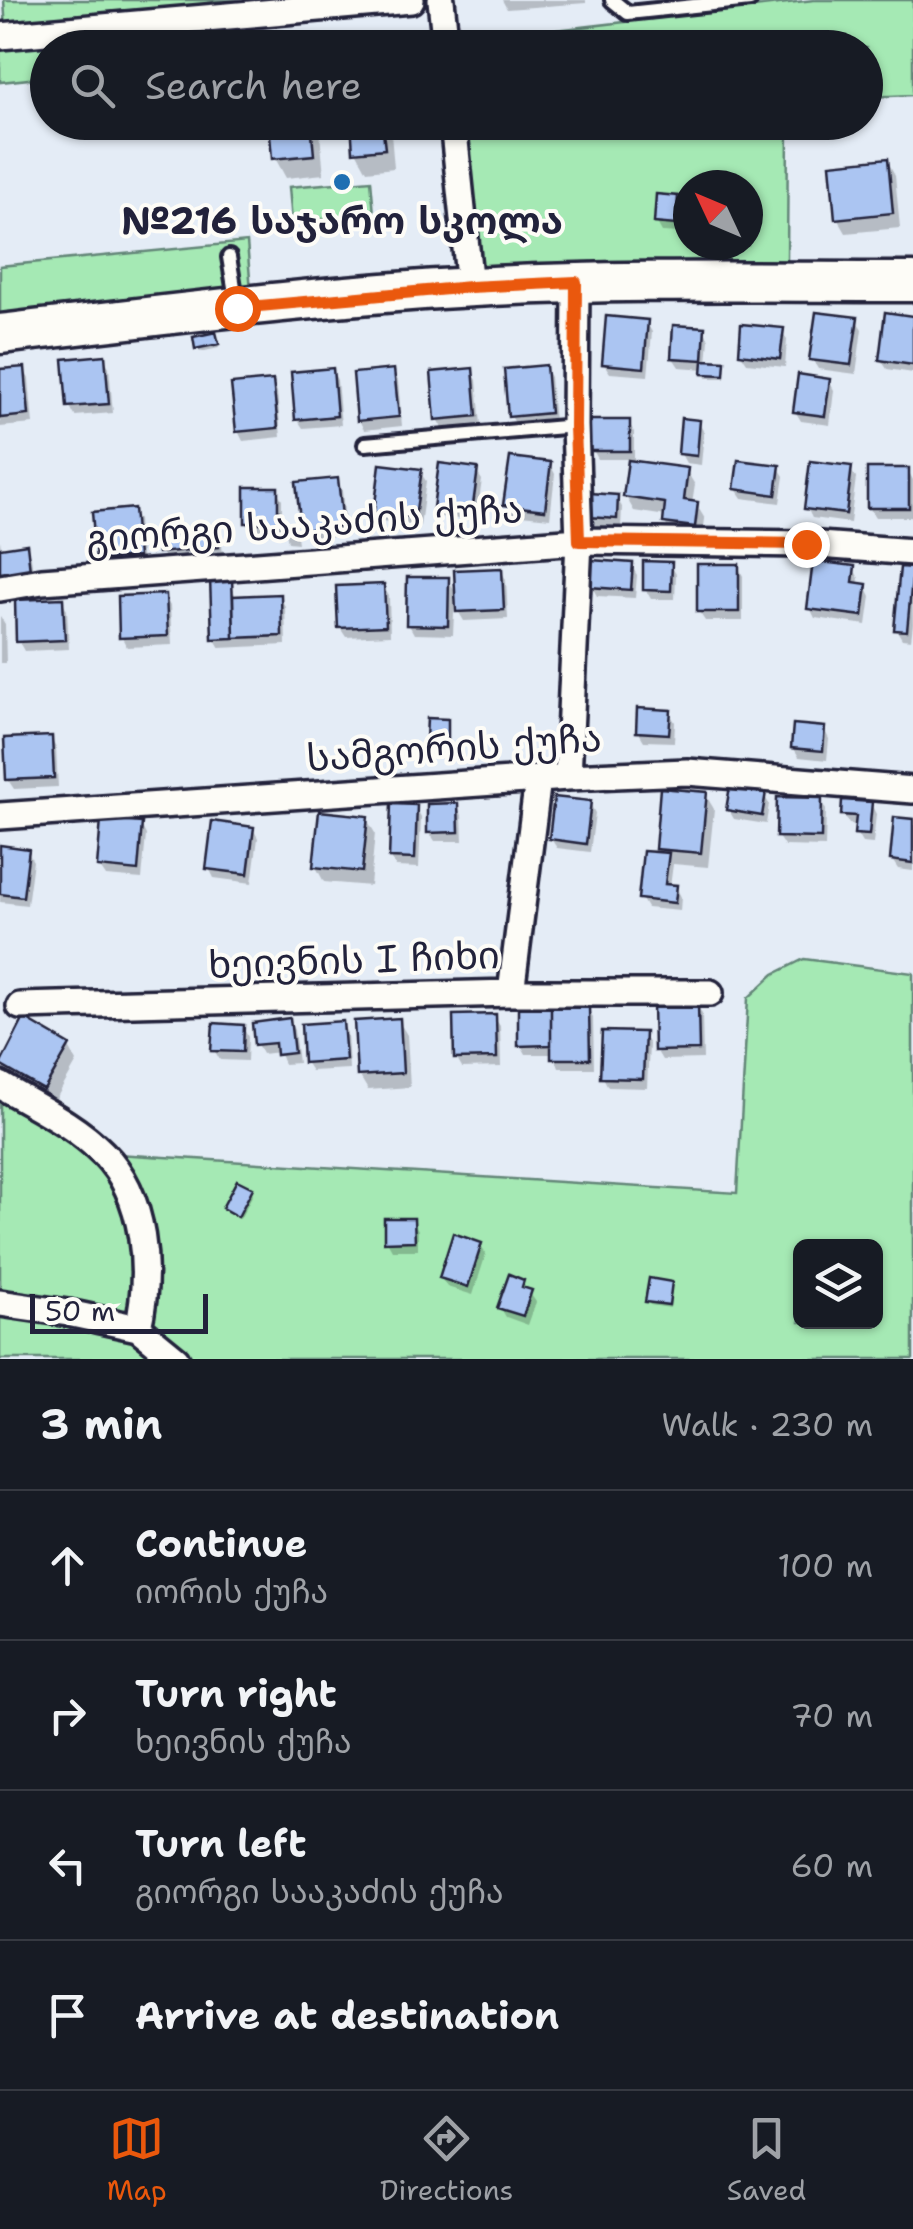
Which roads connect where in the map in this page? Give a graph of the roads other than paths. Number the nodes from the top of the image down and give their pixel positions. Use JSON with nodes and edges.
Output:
{"nodes":[{"id":1,"x":412,"y":0,"type":"edge"},
{"id":2,"x":441,"y":0,"type":"edge"},
{"id":3,"x":612,"y":0,"type":"edge"},
{"id":4,"x":750,"y":0,"type":"edge"},
{"id":5,"x":69,"y":30,"type":"edge"},
{"id":6,"x":444,"y":30,"type":"edge"},
{"id":7,"x":30,"y":33,"type":"edge"},
{"id":8,"x":0,"y":36,"type":"edge"},
{"id":9,"x":456,"y":140,"type":"edge"},
{"id":10,"x":229,"y":257,"type":"dead end"},
{"id":11,"x":576,"y":282,"type":"junction"},
{"id":12,"x":913,"y":282,"type":"edge"},
{"id":13,"x":470,"y":287,"type":"junction"},
{"id":14,"x":237,"y":308,"type":"junction"},
{"id":15,"x":0,"y":334,"type":"edge"},
{"id":16,"x":575,"y":426,"type":"junction"},
{"id":17,"x":365,"y":444,"type":"dead end"},
{"id":18,"x":579,"y":541,"type":"junction"},
{"id":19,"x":913,"y":552,"type":"edge"},
{"id":20,"x":0,"y":588,"type":"edge"},
{"id":21,"x":568,"y":777,"type":"junction"},
{"id":22,"x":538,"y":779,"type":"junction"},
{"id":23,"x":913,"y":790,"type":"edge"},
{"id":24,"x":0,"y":816,"type":"edge"},
{"id":25,"x":511,"y":993,"type":"junction"},
{"id":26,"x":710,"y":993,"type":"dead end"},
{"id":27,"x":15,"y":1007,"type":"dead end"},
{"id":28,"x":0,"y":1085,"type":"edge"},
{"id":29,"x":0,"y":1304,"type":"edge"},
{"id":30,"x":138,"y":1328,"type":"junction"},
{"id":31,"x":176,"y":1359,"type":"edge"}],
"edges":[{"from":1,"to":5,"type":"street"},
{"from":2,"to":6,"type":"street"},
{"from":3,"to":4,"type":"lane"},
{"from":7,"to":8,"type":"street"},
{"from":9,"to":13,"type":"street"},
{"from":10,"to":14,"type":"lane"},
{"from":11,"to":12,"type":"street"},
{"from":11,"to":13,"type":"street"},
{"from":11,"to":16,"type":"street"},
{"from":13,"to":14,"type":"street"},
{"from":14,"to":15,"type":"street"},
{"from":16,"to":17,"type":"lane"},
{"from":16,"to":18,"type":"street"},
{"from":18,"to":19,"type":"street","name":"გიორგი სააკაძის ქუჩა"},
{"from":18,"to":20,"type":"street","name":"გიორგი სააკაძის ქუჩა"},
{"from":18,"to":21,"type":"street"},
{"from":21,"to":22,"type":"street","name":"სამგორის ქუჩა"},
{"from":21,"to":23,"type":"street","name":"სამგორის ქუჩა"},
{"from":22,"to":24,"type":"street","name":"სამგორის ქუჩა"},
{"from":22,"to":25,"type":"street"},
{"from":25,"to":26,"type":"street","name":"ხეივნის I ჩიხი"},
{"from":25,"to":27,"type":"street","name":"ხეივნის I ჩიხი"},
{"from":28,"to":30,"type":"street"},
{"from":29,"to":30,"type":"street"},
{"from":30,"to":31,"type":"street"}]}
